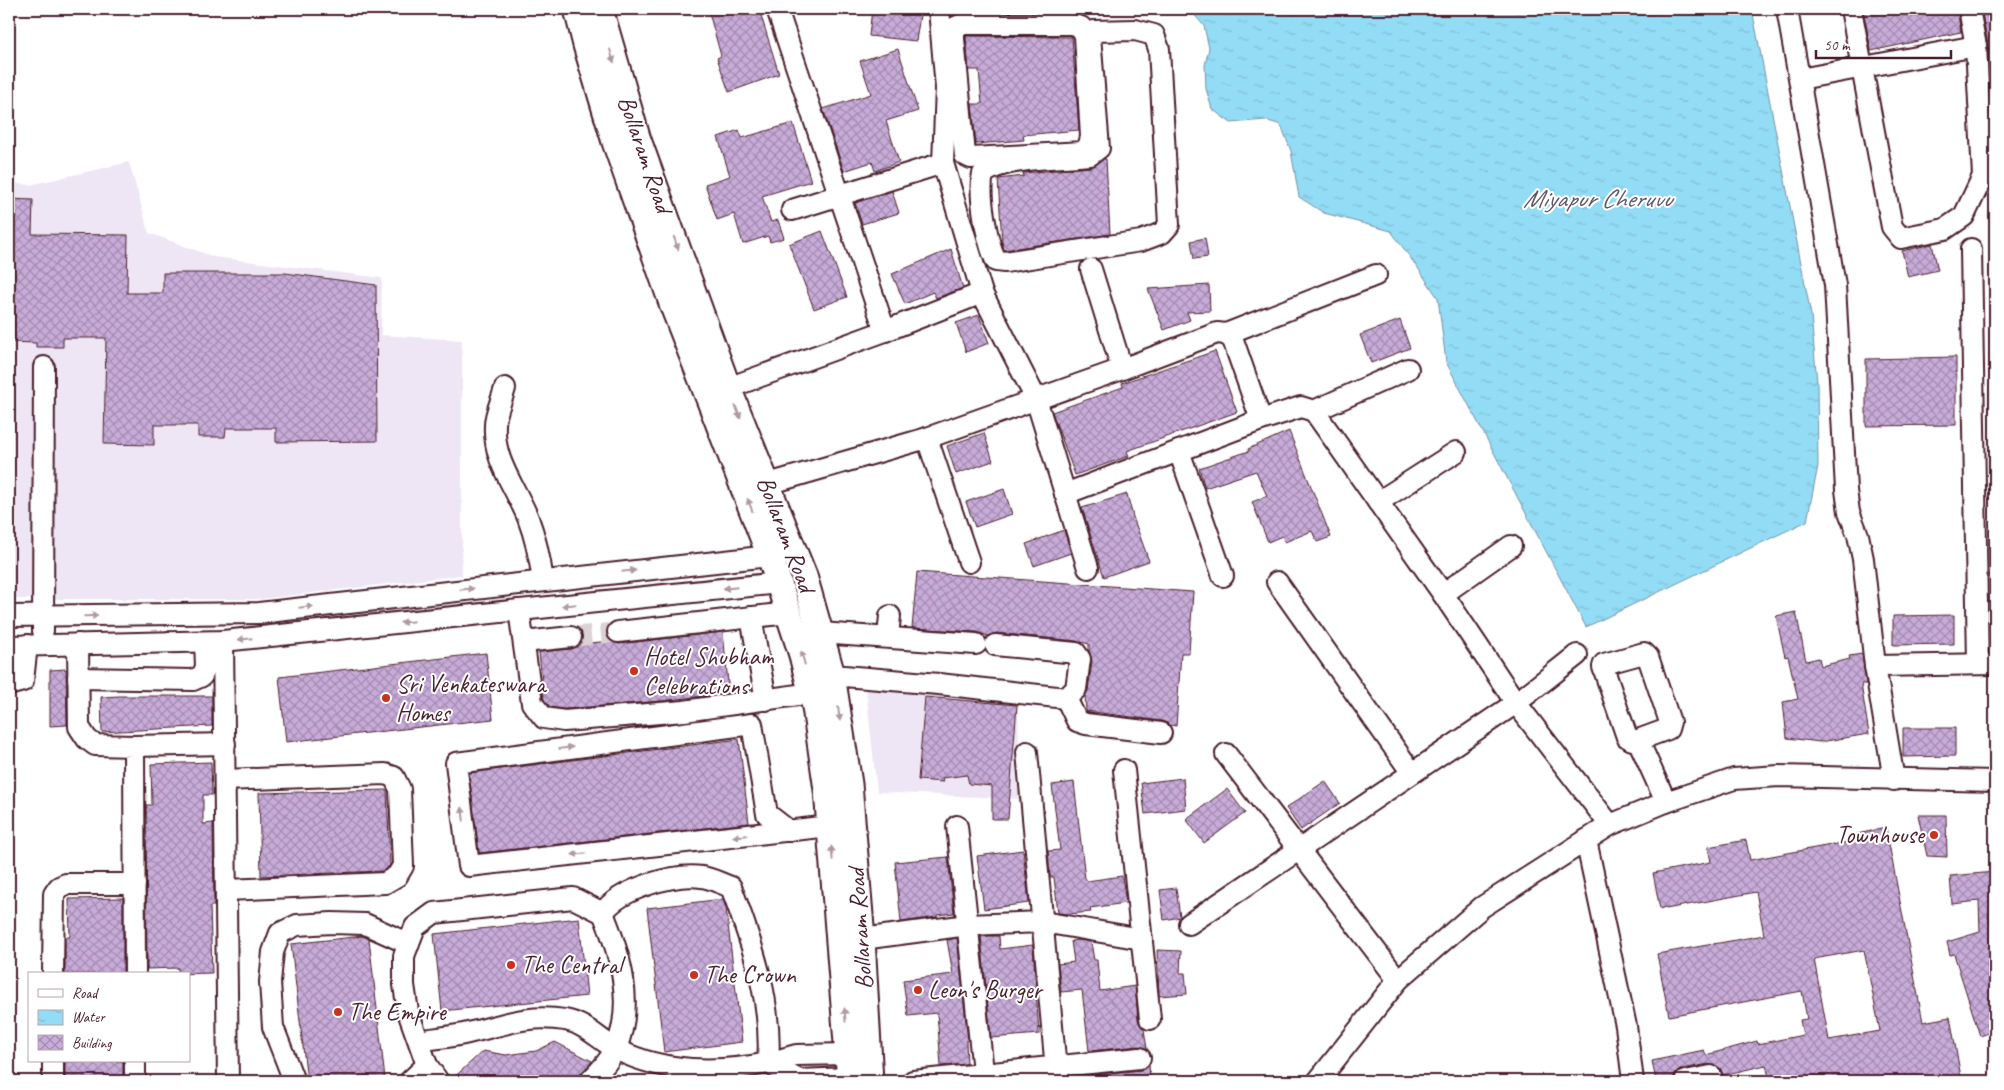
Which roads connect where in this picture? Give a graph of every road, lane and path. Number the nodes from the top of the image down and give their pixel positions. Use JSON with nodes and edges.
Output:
{"nodes":[{"id":1,"x":577,"y":9,"type":"edge"},
{"id":2,"x":600,"y":9,"type":"edge"},
{"id":3,"x":777,"y":9,"type":"edge"},
{"id":4,"x":939,"y":9,"type":"edge"},
{"id":5,"x":1787,"y":9,"type":"edge"},
{"id":6,"x":1851,"y":9,"type":"edge"},
{"id":7,"x":1969,"y":9,"type":"edge"},
{"id":8,"x":1976,"y":46,"type":"junction"},
{"id":9,"x":1861,"y":68,"type":"junction"},
{"id":10,"x":1800,"y":79,"type":"junction"},
{"id":11,"x":959,"y":86,"type":"junction"},
{"id":12,"x":943,"y":163,"type":"junction"},
{"id":13,"x":839,"y":195,"type":"junction"},
{"id":14,"x":792,"y":210,"type":"dead end"},
{"id":15,"x":984,"y":212,"type":"junction"},
{"id":16,"x":959,"y":216,"type":"junction"},
{"id":17,"x":1970,"y":249,"type":"dead end"},
{"id":18,"x":996,"y":261,"type":"junction"},
{"id":19,"x":974,"y":268,"type":"junction"},
{"id":20,"x":1091,"y":269,"type":"dead end"},
{"id":21,"x":1376,"y":275,"type":"dead end"},
{"id":22,"x":982,"y":293,"type":"junction"},
{"id":23,"x":885,"y":331,"type":"junction"},
{"id":24,"x":1226,"y":334,"type":"junction"},
{"id":25,"x":44,"y":367,"type":"dead end"},
{"id":26,"x":1122,"y":369,"type":"junction"},
{"id":27,"x":1408,"y":369,"type":"dead end"},
{"id":28,"x":505,"y":388,"type":"dead end"},
{"id":29,"x":728,"y":388,"type":"junction"},
{"id":30,"x":1036,"y":399,"type":"junction"},
{"id":31,"x":1314,"y":411,"type":"junction"},
{"id":32,"x":1261,"y":420,"type":"junction"},
{"id":33,"x":927,"y":438,"type":"junction"},
{"id":34,"x":1179,"y":451,"type":"junction"},
{"id":35,"x":1456,"y":452,"type":"dead end"},
{"id":36,"x":768,"y":484,"type":"junction"},
{"id":37,"x":1065,"y":494,"type":"junction"},
{"id":38,"x":1378,"y":502,"type":"junction"},
{"id":39,"x":1511,"y":546,"type":"dead end"},
{"id":40,"x":770,"y":556,"type":"junction"},
{"id":41,"x":969,"y":562,"type":"dead end"},
{"id":42,"x":1088,"y":568,"type":"dead end"},
{"id":43,"x":1223,"y":576,"type":"dead end"},
{"id":44,"x":543,"y":581,"type":"junction"},
{"id":45,"x":779,"y":582,"type":"junction"},
{"id":46,"x":1277,"y":582,"type":"dead end"},
{"id":47,"x":1443,"y":594,"type":"junction"},
{"id":48,"x":627,"y":599,"type":"junction"},
{"id":49,"x":519,"y":610,"type":"junction"},
{"id":50,"x":789,"y":613,"type":"junction"},
{"id":51,"x":9,"y":616,"type":"edge"},
{"id":52,"x":890,"y":616,"type":"dead end"},
{"id":53,"x":42,"y":617,"type":"junction"},
{"id":54,"x":751,"y":617,"type":"junction"},
{"id":55,"x":820,"y":633,"type":"junction"},
{"id":56,"x":571,"y":637,"type":"tunnel mouth"},
{"id":57,"x":888,"y":637,"type":"junction"},
{"id":58,"x":214,"y":642,"type":"junction"},
{"id":59,"x":524,"y":642,"type":"junction"},
{"id":60,"x":78,"y":644,"type":"junction"},
{"id":61,"x":26,"y":645,"type":"edge"},
{"id":62,"x":1577,"y":655,"type":"dead end"},
{"id":63,"x":1987,"y":664,"type":"edge"},
{"id":64,"x":1875,"y":666,"type":"junction"},
{"id":65,"x":832,"y":675,"type":"junction"},
{"id":66,"x":78,"y":678,"type":"junction"},
{"id":67,"x":9,"y":685,"type":"edge"},
{"id":68,"x":812,"y":693,"type":"junction"},
{"id":69,"x":1066,"y":698,"type":"junction"},
{"id":70,"x":766,"y":700,"type":"junction"},
{"id":71,"x":1516,"y":703,"type":"junction"},
{"id":72,"x":1161,"y":733,"type":"dead end"},
{"id":73,"x":1638,"y":740,"type":"dead end"},
{"id":74,"x":225,"y":744,"type":"junction"},
{"id":75,"x":134,"y":746,"type":"junction"},
{"id":76,"x":1027,"y":752,"type":"dead end"},
{"id":77,"x":1226,"y":754,"type":"dead end"},
{"id":78,"x":1124,"y":770,"type":"dead end"},
{"id":79,"x":1412,"y":772,"type":"junction"},
{"id":80,"x":225,"y":780,"type":"junction"},
{"id":81,"x":1894,"y":780,"type":"junction"},
{"id":82,"x":1995,"y":781,"type":"edge"},
{"id":83,"x":1666,"y":802,"type":"junction"},
{"id":84,"x":1610,"y":825,"type":"junction"},
{"id":85,"x":830,"y":826,"type":"junction"},
{"id":86,"x":956,"y":826,"type":"dead end"},
{"id":87,"x":789,"y":831,"type":"junction"},
{"id":88,"x":1586,"y":840,"type":"junction"},
{"id":89,"x":1299,"y":850,"type":"junction"},
{"id":90,"x":135,"y":884,"type":"junction"},
{"id":91,"x":226,"y":890,"type":"junction"},
{"id":92,"x":602,"y":912,"type":"junction"},
{"id":93,"x":1043,"y":922,"type":"junction"},
{"id":94,"x":1188,"y":924,"type":"dead end"},
{"id":95,"x":968,"y":925,"type":"junction"},
{"id":96,"x":862,"y":939,"type":"junction"},
{"id":97,"x":1142,"y":939,"type":"junction"},
{"id":98,"x":409,"y":944,"type":"junction"},
{"id":99,"x":54,"y":972,"type":"edge"},
{"id":100,"x":135,"y":972,"type":"edge"},
{"id":101,"x":1398,"y":980,"type":"junction"},
{"id":102,"x":1150,"y":1019,"type":"dead end"},
{"id":103,"x":419,"y":1041,"type":"junction"},
{"id":104,"x":616,"y":1049,"type":"junction"},
{"id":105,"x":848,"y":1054,"type":"junction"},
{"id":106,"x":1140,"y":1058,"type":"dead end"},
{"id":107,"x":53,"y":1062,"type":"edge"},
{"id":108,"x":135,"y":1062,"type":"edge"},
{"id":109,"x":768,"y":1064,"type":"junction"},
{"id":110,"x":433,"y":1073,"type":"edge"},
{"id":111,"x":1056,"y":1074,"type":"edge"},
{"id":112,"x":1711,"y":1076,"type":"dead end"},
{"id":113,"x":984,"y":1078,"type":"edge"},
{"id":114,"x":856,"y":1080,"type":"edge"},
{"id":115,"x":53,"y":1081,"type":"edge"},
{"id":116,"x":135,"y":1081,"type":"edge"},
{"id":117,"x":228,"y":1081,"type":"edge"},
{"id":118,"x":294,"y":1081,"type":"edge"},
{"id":119,"x":410,"y":1081,"type":"edge"},
{"id":120,"x":590,"y":1081,"type":"edge"},
{"id":121,"x":913,"y":1081,"type":"edge"},
{"id":122,"x":1318,"y":1081,"type":"edge"},
{"id":123,"x":1634,"y":1081,"type":"edge"},
{"id":124,"x":1685,"y":1081,"type":"edge"}],
"edges":[{"from":40,"to":1,"type":"main road","name":"Bollaram Road","one_way":true},
{"from":2,"to":29,"type":"main road","name":"Bollaram Road","one_way":true},
{"from":3,"to":13,"type":"street"},
{"from":4,"to":11,"type":"street"},
{"from":5,"to":10,"type":"street"},
{"from":6,"to":9,"type":"street"},
{"from":7,"to":8,"type":"street"},
{"from":8,"to":9,"type":"street"},
{"from":8,"to":9,"type":"street"},
{"from":9,"to":10,"type":"street"},
{"from":10,"to":64,"type":"street"},
{"from":11,"to":11,"type":"street"},
{"from":11,"to":12,"type":"street"},
{"from":12,"to":13,"type":"street"},
{"from":12,"to":16,"type":"street"},
{"from":13,"to":14,"type":"street"},
{"from":13,"to":23,"type":"street"},
{"from":15,"to":16,"type":"street"},
{"from":15,"to":18,"type":"street"},
{"from":15,"to":18,"type":"street"},
{"from":16,"to":19,"type":"street"},
{"from":17,"to":63,"type":"street"},
{"from":18,"to":19,"type":"street"},
{"from":19,"to":22,"type":"street"},
{"from":20,"to":26,"type":"street"},
{"from":21,"to":24,"type":"street"},
{"from":22,"to":23,"type":"street"},
{"from":22,"to":30,"type":"street"},
{"from":23,"to":29,"type":"street"},
{"from":24,"to":26,"type":"street"},
{"from":24,"to":32,"type":"street"},
{"from":25,"to":53,"type":"street"},
{"from":26,"to":30,"type":"street"},
{"from":27,"to":31,"type":"street"},
{"from":28,"to":44,"type":"street"},
{"from":29,"to":36,"type":"main road","name":"Bollaram Road","one_way":true},
{"from":30,"to":33,"type":"street"},
{"from":30,"to":37,"type":"street"},
{"from":31,"to":32,"type":"street"},
{"from":31,"to":38,"type":"street"},
{"from":32,"to":34,"type":"street"},
{"from":33,"to":36,"type":"street"},
{"from":33,"to":41,"type":"street"},
{"from":34,"to":37,"type":"street"},
{"from":34,"to":43,"type":"street"},
{"from":35,"to":38,"type":"street"},
{"from":36,"to":55,"type":"main road","name":"Bollaram Road"},
{"from":37,"to":42,"type":"street"},
{"from":38,"to":47,"type":"street"},
{"from":39,"to":47,"type":"street"},
{"from":44,"to":40,"type":"street","one_way":true},
{"from":40,"to":45,"type":"main road","name":"Bollaram Road"},
{"from":53,"to":44,"type":"street","one_way":true},
{"from":45,"to":48,"type":"street","one_way":true},
{"from":45,"to":50,"type":"main road","name":"Bollaram Road"},
{"from":46,"to":79,"type":"street"},
{"from":47,"to":71,"type":"street"},
{"from":48,"to":49,"type":"street","one_way":true},
{"from":48,"to":54,"type":"street"},
{"from":49,"to":58,"type":"street","one_way":true},
{"from":49,"to":59,"type":"street"},
{"from":50,"to":54,"type":"street"},
{"from":68,"to":50,"type":"main road","name":"Bollaram Road","one_way":true},
{"from":51,"to":53,"type":"street"},
{"from":52,"to":57,"type":"street"},
{"from":53,"to":61,"type":"street"},
{"from":54,"to":70,"type":"street"},
{"from":55,"to":57,"type":"street"},
{"from":55,"to":65,"type":"main road","name":"Bollaram Road"},
{"from":56,"to":59,"type":"street"},
{"from":57,"to":69,"type":"street"},
{"from":58,"to":60,"type":"street"},
{"from":58,"to":66,"type":"street"},
{"from":58,"to":74,"type":"street"},
{"from":59,"to":70,"type":"street"},
{"from":60,"to":61,"type":"street"},
{"from":60,"to":66,"type":"street"},
{"from":61,"to":67,"type":"street"},
{"from":62,"to":71,"type":"street"},
{"from":63,"to":64,"type":"street"},
{"from":64,"to":81,"type":"street"},
{"from":65,"to":69,"type":"street"},
{"from":65,"to":96,"type":"main road","name":"Bollaram Road","one_way":true},
{"from":66,"to":75,"type":"street"},
{"from":68,"to":70,"type":"street"},
{"from":68,"to":85,"type":"main road","name":"Bollaram Road"},
{"from":69,"to":72,"type":"street"},
{"from":71,"to":79,"type":"street"},
{"from":71,"to":84,"type":"street"},
{"from":73,"to":83,"type":"street"},
{"from":74,"to":75,"type":"street"},
{"from":74,"to":80,"type":"street"},
{"from":75,"to":90,"type":"street"},
{"from":76,"to":93,"type":"street"},
{"from":77,"to":89,"type":"street"},
{"from":78,"to":97,"type":"street"},
{"from":79,"to":89,"type":"street"},
{"from":80,"to":91,"type":"street"},
{"from":80,"to":91,"type":"street"},
{"from":81,"to":82,"type":"street"},
{"from":81,"to":83,"type":"street"},
{"from":83,"to":84,"type":"street"},
{"from":84,"to":88,"type":"street"},
{"from":85,"to":87,"type":"street"},
{"from":105,"to":85,"type":"main road","name":"Bollaram Road","one_way":true},
{"from":86,"to":95,"type":"street"},
{"from":87,"to":87,"type":"street","one_way":true},
{"from":88,"to":101,"type":"street"},
{"from":88,"to":123,"type":"street"},
{"from":89,"to":94,"type":"street"},
{"from":89,"to":101,"type":"street"},
{"from":90,"to":99,"type":"street"},
{"from":90,"to":100,"type":"street"},
{"from":91,"to":117,"type":"street"},
{"from":92,"to":98,"type":"street"},
{"from":92,"to":104,"type":"street"},
{"from":92,"to":109,"type":"street"},
{"from":93,"to":95,"type":"street"},
{"from":93,"to":97,"type":"street"},
{"from":93,"to":111,"type":"street"},
{"from":95,"to":96,"type":"street"},
{"from":95,"to":113,"type":"street"},
{"from":96,"to":114,"type":"main road","name":"Bollaram Road"},
{"from":97,"to":102,"type":"street"},
{"from":98,"to":103,"type":"street"},
{"from":98,"to":118,"type":"street"},
{"from":101,"to":122,"type":"street"},
{"from":103,"to":104,"type":"street"},
{"from":103,"to":110,"type":"street"},
{"from":104,"to":109,"type":"street"},
{"from":104,"to":120,"type":"street"},
{"from":105,"to":109,"type":"street"},
{"from":105,"to":114,"type":"main road","name":"Bollaram Road"},
{"from":106,"to":111,"type":"street"},
{"from":107,"to":115,"type":"street"},
{"from":108,"to":116,"type":"street"},
{"from":109,"to":114,"type":"street"},
{"from":110,"to":119,"type":"street"},
{"from":111,"to":113,"type":"street"},
{"from":112,"to":124,"type":"street"},
{"from":113,"to":121,"type":"street"}]}
